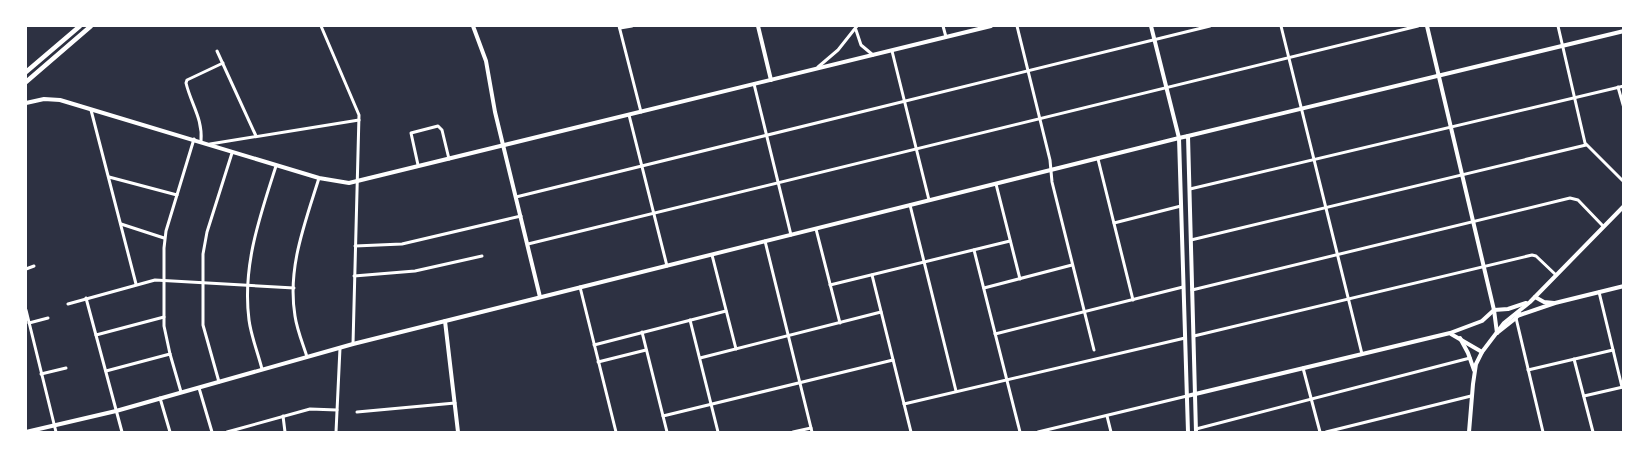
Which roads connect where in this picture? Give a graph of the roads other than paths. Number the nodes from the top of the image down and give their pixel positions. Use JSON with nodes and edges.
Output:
{"nodes":[{"id":1,"x":80,"y":26,"type":"edge"},
{"id":2,"x":91,"y":26,"type":"edge"},
{"id":3,"x":321,"y":26,"type":"edge"},
{"id":4,"x":473,"y":26,"type":"edge"},
{"id":5,"x":632,"y":26,"type":"edge"},
{"id":6,"x":758,"y":26,"type":"edge"},
{"id":7,"x":943,"y":26,"type":"edge"},
{"id":8,"x":991,"y":26,"type":"edge"},
{"id":9,"x":1017,"y":26,"type":"edge"},
{"id":10,"x":1151,"y":26,"type":"edge"},
{"id":11,"x":1210,"y":26,"type":"edge"},
{"id":12,"x":1281,"y":26,"type":"edge"},
{"id":13,"x":1418,"y":26,"type":"edge"},
{"id":14,"x":1427,"y":26,"type":"edge"},
{"id":15,"x":1558,"y":26,"type":"edge"},
{"id":16,"x":620,"y":27,"type":"edge"},
{"id":17,"x":856,"y":27,"type":"edge"},
{"id":18,"x":1623,"y":31,"type":"edge"},
{"id":19,"x":946,"y":37,"type":"junction"},
{"id":20,"x":1154,"y":39,"type":"junction"},
{"id":21,"x":1562,"y":45,"type":"junction"},
{"id":22,"x":892,"y":50,"type":"junction"},
{"id":23,"x":217,"y":51,"type":"dead end"},
{"id":24,"x":873,"y":55,"type":"junction"},
{"id":25,"x":1289,"y":57,"type":"junction"},
{"id":26,"x":223,"y":63,"type":"junction"},
{"id":27,"x":814,"y":69,"type":"junction"},
{"id":28,"x":1028,"y":70,"type":"junction"},
{"id":29,"x":26,"y":72,"type":"edge"},
{"id":30,"x":1439,"y":75,"type":"junction"},
{"id":31,"x":771,"y":80,"type":"junction"},
{"id":32,"x":26,"y":82,"type":"edge"},
{"id":33,"x":754,"y":84,"type":"junction"},
{"id":34,"x":1623,"y":86,"type":"edge"},
{"id":35,"x":1166,"y":87,"type":"junction"},
{"id":36,"x":1618,"y":87,"type":"junction"},
{"id":37,"x":1574,"y":97,"type":"junction"},
{"id":38,"x":904,"y":101,"type":"junction"},
{"id":39,"x":26,"y":103,"type":"edge"},
{"id":40,"x":1623,"y":108,"type":"edge"},
{"id":41,"x":1302,"y":109,"type":"junction"},
{"id":42,"x":91,"y":110,"type":"junction"},
{"id":43,"x":641,"y":112,"type":"junction"},
{"id":44,"x":629,"y":115,"type":"junction"},
{"id":45,"x":1040,"y":118,"type":"junction"},
{"id":46,"x":359,"y":120,"type":"junction"},
{"id":47,"x":1451,"y":127,"type":"junction"},
{"id":48,"x":766,"y":135,"type":"junction"},
{"id":49,"x":256,"y":136,"type":"junction"},
{"id":50,"x":1188,"y":136,"type":"junction"},
{"id":51,"x":1179,"y":138,"type":"junction"},
{"id":52,"x":194,"y":139,"type":"junction"},
{"id":53,"x":201,"y":141,"type":"junction"},
{"id":54,"x":210,"y":144,"type":"junction"},
{"id":55,"x":1586,"y":145,"type":"junction"},
{"id":56,"x":504,"y":146,"type":"junction"},
{"id":57,"x":916,"y":149,"type":"junction"},
{"id":58,"x":233,"y":151,"type":"junction"},
{"id":59,"x":449,"y":159,"type":"junction"},
{"id":60,"x":1098,"y":159,"type":"junction"},
{"id":61,"x":1314,"y":160,"type":"junction"},
{"id":62,"x":276,"y":164,"type":"junction"},
{"id":63,"x":642,"y":166,"type":"junction"},
{"id":64,"x":418,"y":167,"type":"junction"},
{"id":65,"x":1050,"y":170,"type":"junction"},
{"id":66,"x":1462,"y":174,"type":"junction"},
{"id":67,"x":109,"y":177,"type":"junction"},
{"id":68,"x":319,"y":178,"type":"junction"},
{"id":69,"x":357,"y":182,"type":"junction"},
{"id":70,"x":1623,"y":182,"type":"edge"},
{"id":71,"x":778,"y":183,"type":"junction"},
{"id":72,"x":996,"y":184,"type":"junction"},
{"id":73,"x":1190,"y":189,"type":"junction"},
{"id":74,"x":177,"y":195,"type":"junction"},
{"id":75,"x":516,"y":197,"type":"junction"},
{"id":76,"x":929,"y":200,"type":"junction"},
{"id":77,"x":909,"y":205,"type":"junction"},
{"id":78,"x":1181,"y":206,"type":"junction"},
{"id":79,"x":1623,"y":206,"type":"edge"},
{"id":80,"x":1326,"y":208,"type":"junction"},
{"id":81,"x":654,"y":213,"type":"junction"},
{"id":82,"x":521,"y":216,"type":"junction"},
{"id":83,"x":1473,"y":222,"type":"junction"},
{"id":84,"x":1114,"y":223,"type":"junction"},
{"id":85,"x":121,"y":224,"type":"junction"},
{"id":86,"x":1604,"y":226,"type":"junction"},
{"id":87,"x":816,"y":229,"type":"junction"},
{"id":88,"x":791,"y":235,"type":"junction"},
{"id":89,"x":164,"y":238,"type":"junction"},
{"id":90,"x":1191,"y":240,"type":"junction"},
{"id":91,"x":765,"y":241,"type":"junction"},
{"id":92,"x":1010,"y":241,"type":"junction"},
{"id":93,"x":528,"y":244,"type":"junction"},
{"id":94,"x":355,"y":246,"type":"junction"},
{"id":95,"x":974,"y":250,"type":"junction"},
{"id":96,"x":712,"y":254,"type":"junction"},
{"id":97,"x":1337,"y":254,"type":"junction"},
{"id":98,"x":482,"y":256,"type":"dead end"},
{"id":99,"x":924,"y":262,"type":"junction"},
{"id":100,"x":1072,"y":265,"type":"junction"},
{"id":101,"x":34,"y":266,"type":"dead end"},
{"id":102,"x":667,"y":266,"type":"junction"},
{"id":103,"x":1484,"y":266,"type":"junction"},
{"id":104,"x":26,"y":269,"type":"edge"},
{"id":105,"x":872,"y":275,"type":"junction"},
{"id":106,"x":1556,"y":275,"type":"junction"},
{"id":107,"x":354,"y":276,"type":"junction"},
{"id":108,"x":1020,"y":279,"type":"junction"},
{"id":109,"x":163,"y":280,"type":"junction"},
{"id":110,"x":203,"y":283,"type":"junction"},
{"id":111,"x":136,"y":284,"type":"junction"},
{"id":112,"x":249,"y":285,"type":"junction"},
{"id":113,"x":830,"y":285,"type":"junction"},
{"id":114,"x":1623,"y":286,"type":"edge"},
{"id":115,"x":580,"y":287,"type":"junction"},
{"id":116,"x":1184,"y":287,"type":"junction"},
{"id":117,"x":294,"y":288,"type":"junction"},
{"id":118,"x":984,"y":288,"type":"junction"},
{"id":119,"x":1192,"y":290,"type":"junction"},
{"id":120,"x":1599,"y":292,"type":"junction"},
{"id":121,"x":540,"y":297,"type":"junction"},
{"id":122,"x":1535,"y":297,"type":"junction"},
{"id":123,"x":86,"y":298,"type":"junction"},
{"id":124,"x":1348,"y":299,"type":"junction"},
{"id":125,"x":1133,"y":300,"type":"junction"},
{"id":126,"x":1530,"y":302,"type":"junction"},
{"id":127,"x":1555,"y":303,"type":"junction"},
{"id":128,"x":68,"y":304,"type":"dead end"},
{"id":129,"x":26,"y":310,"type":"edge"},
{"id":130,"x":1494,"y":310,"type":"junction"},
{"id":131,"x":726,"y":311,"type":"junction"},
{"id":132,"x":881,"y":312,"type":"junction"},
{"id":133,"x":1084,"y":312,"type":"junction"},
{"id":134,"x":164,"y":316,"type":"junction"},
{"id":135,"x":1517,"y":316,"type":"junction"},
{"id":136,"x":48,"y":318,"type":"dead end"},
{"id":137,"x":690,"y":320,"type":"junction"},
{"id":138,"x":445,"y":321,"type":"junction"},
{"id":139,"x":29,"y":323,"type":"junction"},
{"id":140,"x":840,"y":323,"type":"junction"},
{"id":141,"x":642,"y":332,"type":"junction"},
{"id":142,"x":1450,"y":333,"type":"junction"},
{"id":143,"x":1497,"y":333,"type":"junction"},
{"id":144,"x":995,"y":334,"type":"junction"},
{"id":145,"x":96,"y":335,"type":"junction"},
{"id":146,"x":788,"y":336,"type":"junction"},
{"id":147,"x":1194,"y":336,"type":"junction"},
{"id":148,"x":1185,"y":338,"type":"junction"},
{"id":149,"x":1460,"y":338,"type":"junction"},
{"id":150,"x":353,"y":344,"type":"junction"},
{"id":151,"x":594,"y":345,"type":"junction"},
{"id":152,"x":340,"y":348,"type":"junction"},
{"id":153,"x":736,"y":349,"type":"junction"},
{"id":154,"x":646,"y":350,"type":"junction"},
{"id":155,"x":1613,"y":350,"type":"junction"},
{"id":156,"x":1094,"y":351,"type":"dead end"},
{"id":157,"x":1482,"y":352,"type":"junction"},
{"id":158,"x":170,"y":354,"type":"junction"},
{"id":159,"x":1362,"y":354,"type":"junction"},
{"id":160,"x":307,"y":357,"type":"junction"},
{"id":161,"x":700,"y":358,"type":"junction"},
{"id":162,"x":1470,"y":358,"type":"junction"},
{"id":163,"x":1574,"y":359,"type":"junction"},
{"id":164,"x":893,"y":360,"type":"junction"},
{"id":165,"x":598,"y":362,"type":"junction"},
{"id":166,"x":66,"y":368,"type":"dead end"},
{"id":167,"x":1303,"y":368,"type":"junction"},
{"id":168,"x":262,"y":369,"type":"junction"},
{"id":169,"x":1528,"y":370,"type":"junction"},
{"id":170,"x":106,"y":371,"type":"junction"},
{"id":171,"x":1474,"y":371,"type":"junction"},
{"id":172,"x":41,"y":374,"type":"junction"},
{"id":173,"x":1007,"y":380,"type":"junction"},
{"id":174,"x":219,"y":382,"type":"junction"},
{"id":175,"x":799,"y":383,"type":"junction"},
{"id":176,"x":199,"y":387,"type":"junction"},
{"id":177,"x":1623,"y":387,"type":"edge"},
{"id":178,"x":956,"y":391,"type":"junction"},
{"id":179,"x":181,"y":392,"type":"junction"},
{"id":180,"x":1195,"y":394,"type":"junction"},
{"id":181,"x":1187,"y":396,"type":"junction"},
{"id":182,"x":1471,"y":396,"type":"junction"},
{"id":183,"x":1584,"y":396,"type":"junction"},
{"id":184,"x":160,"y":398,"type":"junction"},
{"id":185,"x":1311,"y":398,"type":"junction"},
{"id":186,"x":455,"y":403,"type":"junction"},
{"id":187,"x":711,"y":404,"type":"junction"},
{"id":188,"x":904,"y":404,"type":"junction"},
{"id":189,"x":337,"y":410,"type":"junction"},
{"id":190,"x":116,"y":411,"type":"junction"},
{"id":191,"x":357,"y":412,"type":"dead end"},
{"id":192,"x":283,"y":416,"type":"junction"},
{"id":193,"x":663,"y":416,"type":"junction"},
{"id":194,"x":1107,"y":416,"type":"junction"},
{"id":195,"x":54,"y":426,"type":"junction"},
{"id":196,"x":811,"y":430,"type":"edge"},
{"id":197,"x":1196,"y":431,"type":"edge"},
{"id":198,"x":26,"y":432,"type":"edge"},
{"id":199,"x":56,"y":432,"type":"edge"},
{"id":200,"x":122,"y":432,"type":"edge"},
{"id":201,"x":170,"y":432,"type":"edge"},
{"id":202,"x":212,"y":432,"type":"edge"},
{"id":203,"x":227,"y":432,"type":"edge"},
{"id":204,"x":285,"y":432,"type":"edge"},
{"id":205,"x":336,"y":432,"type":"edge"},
{"id":206,"x":458,"y":432,"type":"edge"},
{"id":207,"x":616,"y":432,"type":"edge"},
{"id":208,"x":667,"y":432,"type":"edge"},
{"id":209,"x":718,"y":432,"type":"edge"},
{"id":210,"x":794,"y":432,"type":"edge"},
{"id":211,"x":911,"y":432,"type":"edge"},
{"id":212,"x":1020,"y":432,"type":"edge"},
{"id":213,"x":1038,"y":432,"type":"edge"},
{"id":214,"x":1111,"y":432,"type":"edge"},
{"id":215,"x":1188,"y":432,"type":"edge"},
{"id":216,"x":1320,"y":432,"type":"edge"},
{"id":217,"x":1326,"y":432,"type":"edge"},
{"id":218,"x":1469,"y":432,"type":"edge"},
{"id":219,"x":1543,"y":432,"type":"edge"},
{"id":220,"x":1593,"y":432,"type":"edge"}],
"edges":[{"from":1,"to":29,"type":"main road"},
{"from":2,"to":32,"type":"main road"},
{"from":3,"to":46,"type":"street"},
{"from":4,"to":56,"type":"street"},
{"from":5,"to":16,"type":"street"},
{"from":6,"to":31,"type":"street"},
{"from":7,"to":19,"type":"street"},
{"from":8,"to":19,"type":"street"},
{"from":9,"to":28,"type":"street"},
{"from":10,"to":20,"type":"street"},
{"from":11,"to":20,"type":"street"},
{"from":12,"to":25,"type":"street"},
{"from":13,"to":25,"type":"street"},
{"from":14,"to":30,"type":"street"},
{"from":15,"to":21,"type":"street"},
{"from":16,"to":43,"type":"street"},
{"from":17,"to":24,"type":"street"},
{"from":17,"to":27,"type":"street"},
{"from":18,"to":21,"type":"street"},
{"from":19,"to":22,"type":"street"},
{"from":20,"to":28,"type":"street"},
{"from":20,"to":35,"type":"street"},
{"from":21,"to":30,"type":"street"},
{"from":21,"to":37,"type":"street"},
{"from":22,"to":24,"type":"street"},
{"from":22,"to":38,"type":"street"},
{"from":23,"to":26,"type":"street"},
{"from":24,"to":27,"type":"street"},
{"from":25,"to":35,"type":"street"},
{"from":25,"to":41,"type":"street"},
{"from":26,"to":49,"type":"street"},
{"from":26,"to":53,"type":"street"},
{"from":27,"to":31,"type":"street"},
{"from":28,"to":38,"type":"street"},
{"from":28,"to":45,"type":"street"},
{"from":30,"to":41,"type":"street"},
{"from":30,"to":47,"type":"street"},
{"from":31,"to":33,"type":"street"},
{"from":33,"to":43,"type":"street"},
{"from":33,"to":48,"type":"street"},
{"from":34,"to":36,"type":"street"},
{"from":35,"to":45,"type":"street"},
{"from":35,"to":51,"type":"street"},
{"from":36,"to":37,"type":"street"},
{"from":36,"to":40,"type":"street"},
{"from":37,"to":47,"type":"street"},
{"from":37,"to":55,"type":"street"},
{"from":38,"to":48,"type":"street"},
{"from":38,"to":57,"type":"street"},
{"from":39,"to":42,"type":"street"},
{"from":41,"to":50,"type":"street"},
{"from":41,"to":61,"type":"street"},
{"from":42,"to":52,"type":"street"},
{"from":42,"to":67,"type":"street"},
{"from":43,"to":44,"type":"street"},
{"from":44,"to":56,"type":"street"},
{"from":44,"to":63,"type":"street"},
{"from":45,"to":57,"type":"street"},
{"from":45,"to":65,"type":"street"},
{"from":46,"to":49,"type":"street"},
{"from":46,"to":69,"type":"street"},
{"from":47,"to":61,"type":"street"},
{"from":47,"to":66,"type":"street"},
{"from":48,"to":63,"type":"street"},
{"from":48,"to":71,"type":"street"},
{"from":49,"to":54,"type":"street"},
{"from":50,"to":51,"type":"street"},
{"from":50,"to":73,"type":"street"},
{"from":51,"to":60,"type":"street"},
{"from":51,"to":78,"type":"street"},
{"from":52,"to":53,"type":"street"},
{"from":52,"to":74,"type":"street"},
{"from":53,"to":54,"type":"street"},
{"from":54,"to":58,"type":"street"},
{"from":55,"to":66,"type":"street"},
{"from":55,"to":70,"type":"street"},
{"from":56,"to":59,"type":"street"},
{"from":56,"to":75,"type":"street"},
{"from":57,"to":71,"type":"street"},
{"from":57,"to":76,"type":"street"},
{"from":58,"to":62,"type":"street"},
{"from":58,"to":110,"type":"street"},
{"from":59,"to":64,"type":"street"},
{"from":59,"to":64,"type":"street"},
{"from":60,"to":65,"type":"street"},
{"from":60,"to":84,"type":"street"},
{"from":61,"to":73,"type":"street"},
{"from":61,"to":80,"type":"street"},
{"from":62,"to":68,"type":"street"},
{"from":62,"to":112,"type":"street"},
{"from":63,"to":75,"type":"street"},
{"from":63,"to":81,"type":"street"},
{"from":64,"to":69,"type":"street"},
{"from":65,"to":72,"type":"street"},
{"from":65,"to":100,"type":"street"},
{"from":66,"to":80,"type":"street"},
{"from":66,"to":83,"type":"street"},
{"from":67,"to":74,"type":"street"},
{"from":67,"to":85,"type":"street"},
{"from":68,"to":69,"type":"street"},
{"from":68,"to":117,"type":"street"},
{"from":69,"to":94,"type":"street"},
{"from":71,"to":81,"type":"street"},
{"from":71,"to":88,"type":"street"},
{"from":72,"to":76,"type":"street"},
{"from":72,"to":92,"type":"street"},
{"from":73,"to":90,"type":"street"},
{"from":74,"to":89,"type":"street"},
{"from":75,"to":82,"type":"street"},
{"from":76,"to":77,"type":"street"},
{"from":77,"to":87,"type":"street"},
{"from":77,"to":99,"type":"street"},
{"from":78,"to":84,"type":"street"},
{"from":78,"to":116,"type":"street"},
{"from":79,"to":86,"type":"street"},
{"from":80,"to":90,"type":"street"},
{"from":80,"to":97,"type":"street"},
{"from":81,"to":93,"type":"street"},
{"from":81,"to":102,"type":"street"},
{"from":82,"to":93,"type":"street"},
{"from":82,"to":94,"type":"street"},
{"from":83,"to":86,"type":"street"},
{"from":83,"to":97,"type":"street"},
{"from":83,"to":103,"type":"street"},
{"from":84,"to":125,"type":"street"},
{"from":85,"to":89,"type":"street"},
{"from":85,"to":111,"type":"street"},
{"from":86,"to":106,"type":"street"},
{"from":87,"to":88,"type":"street"},
{"from":87,"to":113,"type":"street"},
{"from":88,"to":91,"type":"street"},
{"from":89,"to":109,"type":"street"},
{"from":90,"to":119,"type":"street"},
{"from":91,"to":96,"type":"street"},
{"from":91,"to":146,"type":"street"},
{"from":92,"to":95,"type":"street"},
{"from":92,"to":108,"type":"street"},
{"from":93,"to":121,"type":"street"},
{"from":94,"to":107,"type":"street"},
{"from":95,"to":99,"type":"street"},
{"from":95,"to":118,"type":"street"},
{"from":96,"to":102,"type":"street"},
{"from":96,"to":131,"type":"street"},
{"from":97,"to":119,"type":"street"},
{"from":97,"to":124,"type":"street"},
{"from":98,"to":107,"type":"street"},
{"from":99,"to":105,"type":"street"},
{"from":99,"to":178,"type":"street"},
{"from":100,"to":108,"type":"street"},
{"from":100,"to":133,"type":"street"},
{"from":101,"to":104,"type":"street"},
{"from":102,"to":115,"type":"street"},
{"from":103,"to":106,"type":"street"},
{"from":103,"to":124,"type":"street"},
{"from":103,"to":130,"type":"street"},
{"from":105,"to":113,"type":"street"},
{"from":105,"to":132,"type":"street"},
{"from":106,"to":122,"type":"street"},
{"from":107,"to":150,"type":"street"},
{"from":108,"to":118,"type":"street"},
{"from":109,"to":110,"type":"street"},
{"from":109,"to":111,"type":"street"},
{"from":109,"to":134,"type":"street"},
{"from":110,"to":112,"type":"street"},
{"from":110,"to":174,"type":"street"},
{"from":111,"to":123,"type":"street"},
{"from":112,"to":117,"type":"street"},
{"from":112,"to":168,"type":"street"},
{"from":113,"to":140,"type":"street"},
{"from":114,"to":120,"type":"street"},
{"from":115,"to":121,"type":"street"},
{"from":115,"to":151,"type":"street"},
{"from":116,"to":125,"type":"street"},
{"from":116,"to":148,"type":"street"},
{"from":117,"to":160,"type":"street"},
{"from":118,"to":144,"type":"street"},
{"from":119,"to":147,"type":"street"},
{"from":120,"to":127,"type":"street"},
{"from":120,"to":155,"type":"street"},
{"from":121,"to":138,"type":"street"},
{"from":122,"to":126,"type":"street"},
{"from":122,"to":127,"type":"street"},
{"from":123,"to":128,"type":"street"},
{"from":123,"to":145,"type":"street"},
{"from":124,"to":147,"type":"street"},
{"from":124,"to":159,"type":"street"},
{"from":125,"to":133,"type":"street"},
{"from":126,"to":130,"type":"street"},
{"from":126,"to":135,"type":"street"},
{"from":127,"to":135,"type":"street"},
{"from":129,"to":139,"type":"street"},
{"from":130,"to":142,"type":"street"},
{"from":130,"to":143,"type":"street"},
{"from":131,"to":137,"type":"street"},
{"from":131,"to":153,"type":"street"},
{"from":132,"to":140,"type":"street"},
{"from":132,"to":164,"type":"street"},
{"from":133,"to":144,"type":"street"},
{"from":133,"to":156,"type":"street"},
{"from":134,"to":145,"type":"street"},
{"from":134,"to":158,"type":"street"},
{"from":135,"to":143,"type":"street"},
{"from":135,"to":169,"type":"street"},
{"from":136,"to":139,"type":"street"},
{"from":137,"to":141,"type":"street"},
{"from":137,"to":161,"type":"street"},
{"from":138,"to":150,"type":"street"},
{"from":138,"to":186,"type":"street"},
{"from":139,"to":172,"type":"street"},
{"from":140,"to":146,"type":"street"},
{"from":141,"to":151,"type":"street"},
{"from":141,"to":154,"type":"street"},
{"from":142,"to":149,"type":"street"},
{"from":142,"to":159,"type":"street"},
{"from":143,"to":157,"type":"street"},
{"from":144,"to":173,"type":"street"},
{"from":145,"to":170,"type":"street"},
{"from":146,"to":153,"type":"street"},
{"from":146,"to":175,"type":"street"},
{"from":147,"to":180,"type":"street"},
{"from":148,"to":173,"type":"street"},
{"from":148,"to":181,"type":"street"},
{"from":149,"to":157,"type":"street"},
{"from":149,"to":162,"type":"street"},
{"from":150,"to":152,"type":"street"},
{"from":151,"to":165,"type":"street"},
{"from":152,"to":160,"type":"street"},
{"from":152,"to":189,"type":"street"},
{"from":153,"to":161,"type":"street"},
{"from":154,"to":165,"type":"street"},
{"from":154,"to":193,"type":"street"},
{"from":155,"to":163,"type":"street"},
{"from":155,"to":177,"type":"street"},
{"from":157,"to":171,"type":"street"},
{"from":158,"to":170,"type":"street"},
{"from":158,"to":179,"type":"street"},
{"from":159,"to":167,"type":"street"},
{"from":160,"to":168,"type":"street"},
{"from":161,"to":187,"type":"street"},
{"from":162,"to":171,"type":"street"},
{"from":162,"to":185,"type":"street"},
{"from":163,"to":169,"type":"street"},
{"from":163,"to":183,"type":"street"},
{"from":164,"to":175,"type":"street"},
{"from":164,"to":188,"type":"street"},
{"from":165,"to":207,"type":"street"},
{"from":166,"to":172,"type":"street"},
{"from":167,"to":180,"type":"street"},
{"from":167,"to":185,"type":"street"},
{"from":168,"to":174,"type":"street"},
{"from":169,"to":219,"type":"street"},
{"from":170,"to":190,"type":"street"},
{"from":171,"to":182,"type":"street"},
{"from":172,"to":195,"type":"street"},
{"from":173,"to":178,"type":"street"},
{"from":173,"to":212,"type":"street"},
{"from":174,"to":176,"type":"street"},
{"from":175,"to":187,"type":"street"},
{"from":175,"to":196,"type":"street"},
{"from":176,"to":179,"type":"street"},
{"from":176,"to":202,"type":"street"},
{"from":177,"to":183,"type":"street"},
{"from":178,"to":188,"type":"street"},
{"from":179,"to":184,"type":"street"},
{"from":180,"to":181,"type":"street"},
{"from":180,"to":197,"type":"street"},
{"from":181,"to":194,"type":"street"},
{"from":181,"to":215,"type":"street"},
{"from":182,"to":217,"type":"street"},
{"from":182,"to":218,"type":"street"},
{"from":183,"to":220,"type":"street"},
{"from":184,"to":190,"type":"street"},
{"from":184,"to":201,"type":"street"},
{"from":185,"to":197,"type":"street"},
{"from":185,"to":216,"type":"street"},
{"from":186,"to":191,"type":"street"},
{"from":186,"to":206,"type":"street"},
{"from":187,"to":193,"type":"street"},
{"from":187,"to":209,"type":"street"},
{"from":188,"to":211,"type":"street"},
{"from":189,"to":192,"type":"street"},
{"from":189,"to":205,"type":"street"},
{"from":190,"to":195,"type":"street"},
{"from":190,"to":200,"type":"street"},
{"from":192,"to":203,"type":"street"},
{"from":192,"to":204,"type":"street"},
{"from":193,"to":208,"type":"street"},
{"from":194,"to":213,"type":"street"},
{"from":194,"to":214,"type":"street"},
{"from":195,"to":198,"type":"street"},
{"from":195,"to":199,"type":"street"},
{"from":196,"to":210,"type":"street"}]}
